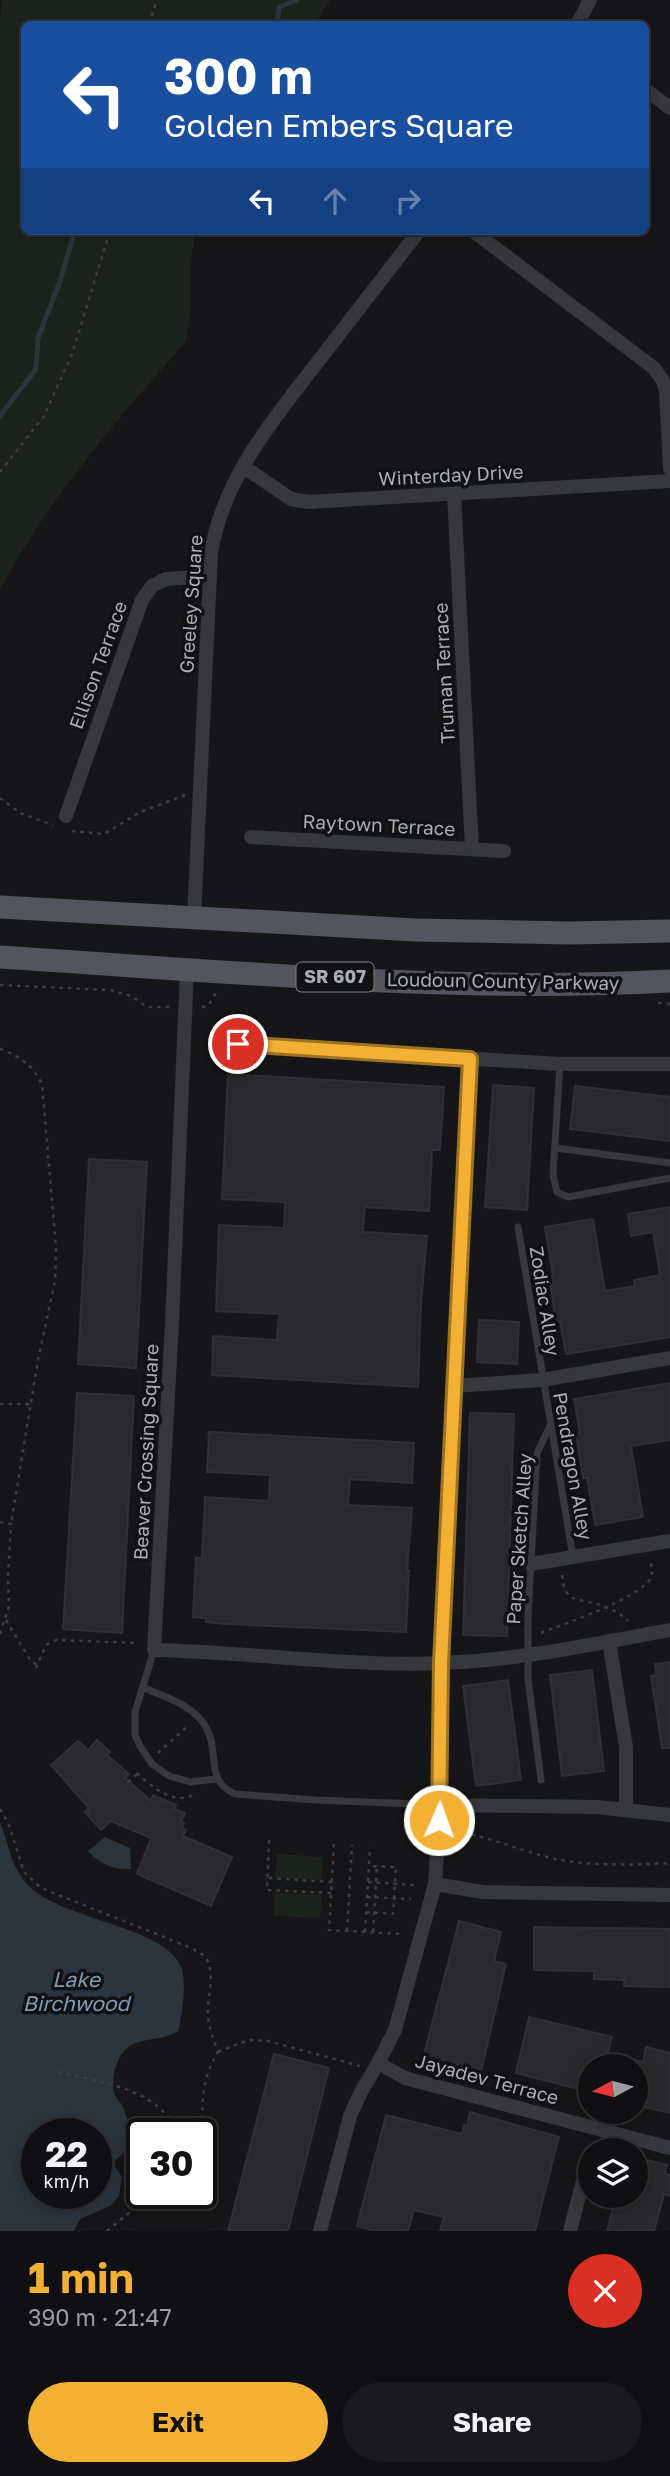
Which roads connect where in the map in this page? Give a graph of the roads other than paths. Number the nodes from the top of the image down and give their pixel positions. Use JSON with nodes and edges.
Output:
{"nodes":[{"id":1,"x":590,"y":0,"type":"edge"},
{"id":2,"x":579,"y":21,"type":"edge"},
{"id":3,"x":649,"y":92,"type":"edge"},
{"id":4,"x":670,"y":108,"type":"edge"},
{"id":5,"x":416,"y":235,"type":"edge"},
{"id":6,"x":478,"y":235,"type":"edge"},
{"id":7,"x":244,"y":467,"type":"junction"},
{"id":8,"x":670,"y":469,"type":"edge"},
{"id":9,"x":670,"y":481,"type":"edge"},
{"id":10,"x":454,"y":494,"type":"junction"},
{"id":11,"x":210,"y":576,"type":"junction"},
{"id":12,"x":62,"y":824,"type":"road end"},
{"id":13,"x":251,"y":837,"type":"dead end"},
{"id":14,"x":472,"y":849,"type":"junction"},
{"id":15,"x":504,"y":851,"type":"dead end"},
{"id":16,"x":0,"y":907,"type":"edge"},
{"id":17,"x":194,"y":918,"type":"junction"},
{"id":18,"x":670,"y":930,"type":"edge"},
{"id":19,"x":0,"y":957,"type":"edge"},
{"id":20,"x":187,"y":968,"type":"junction"},
{"id":21,"x":670,"y":981,"type":"edge"},
{"id":22,"x":238,"y":1044,"type":"dead end"},
{"id":23,"x":470,"y":1059,"type":"junction"},
{"id":24,"x":560,"y":1063,"type":"junction"},
{"id":25,"x":670,"y":1064,"type":"edge"},
{"id":26,"x":556,"y":1149,"type":"junction"},
{"id":27,"x":670,"y":1163,"type":"edge"},
{"id":28,"x":670,"y":1178,"type":"edge"},
{"id":29,"x":518,"y":1227,"type":"dead end"},
{"id":30,"x":670,"y":1358,"type":"edge"},
{"id":31,"x":542,"y":1380,"type":"junction"},
{"id":32,"x":453,"y":1386,"type":"junction"},
{"id":33,"x":550,"y":1426,"type":"junction"},
{"id":34,"x":670,"y":1541,"type":"edge"},
{"id":35,"x":573,"y":1557,"type":"junction"},
{"id":36,"x":531,"y":1564,"type":"junction"},
{"id":37,"x":670,"y":1630,"type":"edge"},
{"id":38,"x":609,"y":1641,"type":"junction"},
{"id":39,"x":149,"y":1647,"type":"junction"},
{"id":40,"x":528,"y":1656,"type":"junction"},
{"id":41,"x":441,"y":1663,"type":"junction"},
{"id":42,"x":144,"y":1688,"type":"junction"},
{"id":43,"x":216,"y":1779,"type":"junction"},
{"id":44,"x":541,"y":1780,"type":"dead end"},
{"id":45,"x":440,"y":1805,"type":"junction"},
{"id":46,"x":626,"y":1809,"type":"junction"},
{"id":47,"x":670,"y":1815,"type":"edge"},
{"id":48,"x":435,"y":1884,"type":"junction"},
{"id":49,"x":670,"y":1895,"type":"edge"},
{"id":50,"x":379,"y":2063,"type":"junction"},
{"id":51,"x":596,"y":2128,"type":"junction"},
{"id":52,"x":594,"y":2138,"type":"edge"},
{"id":53,"x":670,"y":2147,"type":"edge"},
{"id":54,"x":578,"y":2199,"type":"edge"},
{"id":55,"x":320,"y":2231,"type":"edge"},
{"id":56,"x":570,"y":2231,"type":"edge"}],
"edges":[{"from":1,"to":2,"type":"street"},
{"from":3,"to":4,"type":"street"},
{"from":5,"to":7,"type":"street","name":"Greeley Square"},
{"from":6,"to":8,"type":"street"},
{"from":7,"to":10,"type":"street","name":"Winterday Drive"},
{"from":7,"to":11,"type":"street","name":"Greeley Square"},
{"from":9,"to":10,"type":"street","name":"Winterday Drive"},
{"from":10,"to":14,"type":"street","name":"Truman Terrace"},
{"from":11,"to":12,"type":"street","name":"Ellison Terrace"},
{"from":11,"to":17,"type":"street","name":"Greeley Square"},
{"from":13,"to":14,"type":"street","name":"Raytown Terrace"},
{"from":14,"to":15,"type":"street","name":"Raytown Terrace"},
{"from":16,"to":17,"type":"main road"},
{"from":17,"to":18,"type":"main road"},
{"from":19,"to":20,"type":"main road","name":"Loudoun County Parkway","number":"SR 607"},
{"from":20,"to":21,"type":"main road","name":"Loudoun County Parkway","number":"SR 607"},
{"from":20,"to":39,"type":"street","name":"Beaver Crossing Square"},
{"from":22,"to":23,"type":"street"},
{"from":23,"to":24,"type":"street"},
{"from":23,"to":32,"type":"street"},
{"from":24,"to":25,"type":"street"},
{"from":24,"to":26,"type":"lane"},
{"from":26,"to":27,"type":"lane"},
{"from":26,"to":28,"type":"lane"},
{"from":29,"to":31,"type":"lane","name":"Zodiac Alley"},
{"from":30,"to":31,"type":"street"},
{"from":31,"to":32,"type":"street"},
{"from":31,"to":33,"type":"lane","name":"Pendragon Alley"},
{"from":32,"to":41,"type":"street"},
{"from":33,"to":35,"type":"lane","name":"Pendragon Alley"},
{"from":33,"to":36,"type":"lane","name":"Paper Sketch Alley"},
{"from":34,"to":35,"type":"street"},
{"from":35,"to":36,"type":"street"},
{"from":36,"to":40,"type":"lane","name":"Paper Sketch Alley"},
{"from":37,"to":38,"type":"street"},
{"from":38,"to":40,"type":"street"},
{"from":38,"to":46,"type":"street"},
{"from":39,"to":41,"type":"street"},
{"from":39,"to":42,"type":"lane"},
{"from":40,"to":41,"type":"street"},
{"from":40,"to":44,"type":"lane","name":"Paper Sketch Alley"},
{"from":41,"to":45,"type":"street"},
{"from":42,"to":43,"type":"lane"},
{"from":42,"to":43,"type":"lane"},
{"from":43,"to":45,"type":"lane"},
{"from":45,"to":46,"type":"street"},
{"from":45,"to":48,"type":"street"},
{"from":46,"to":47,"type":"street"},
{"from":48,"to":49,"type":"street"},
{"from":48,"to":50,"type":"street"},
{"from":50,"to":51,"type":"street","name":"Jayadev Terrace"},
{"from":50,"to":55,"type":"street"},
{"from":51,"to":52,"type":"street"},
{"from":51,"to":53,"type":"street","name":"Jayadev Terrace"},
{"from":54,"to":56,"type":"street"}]}
